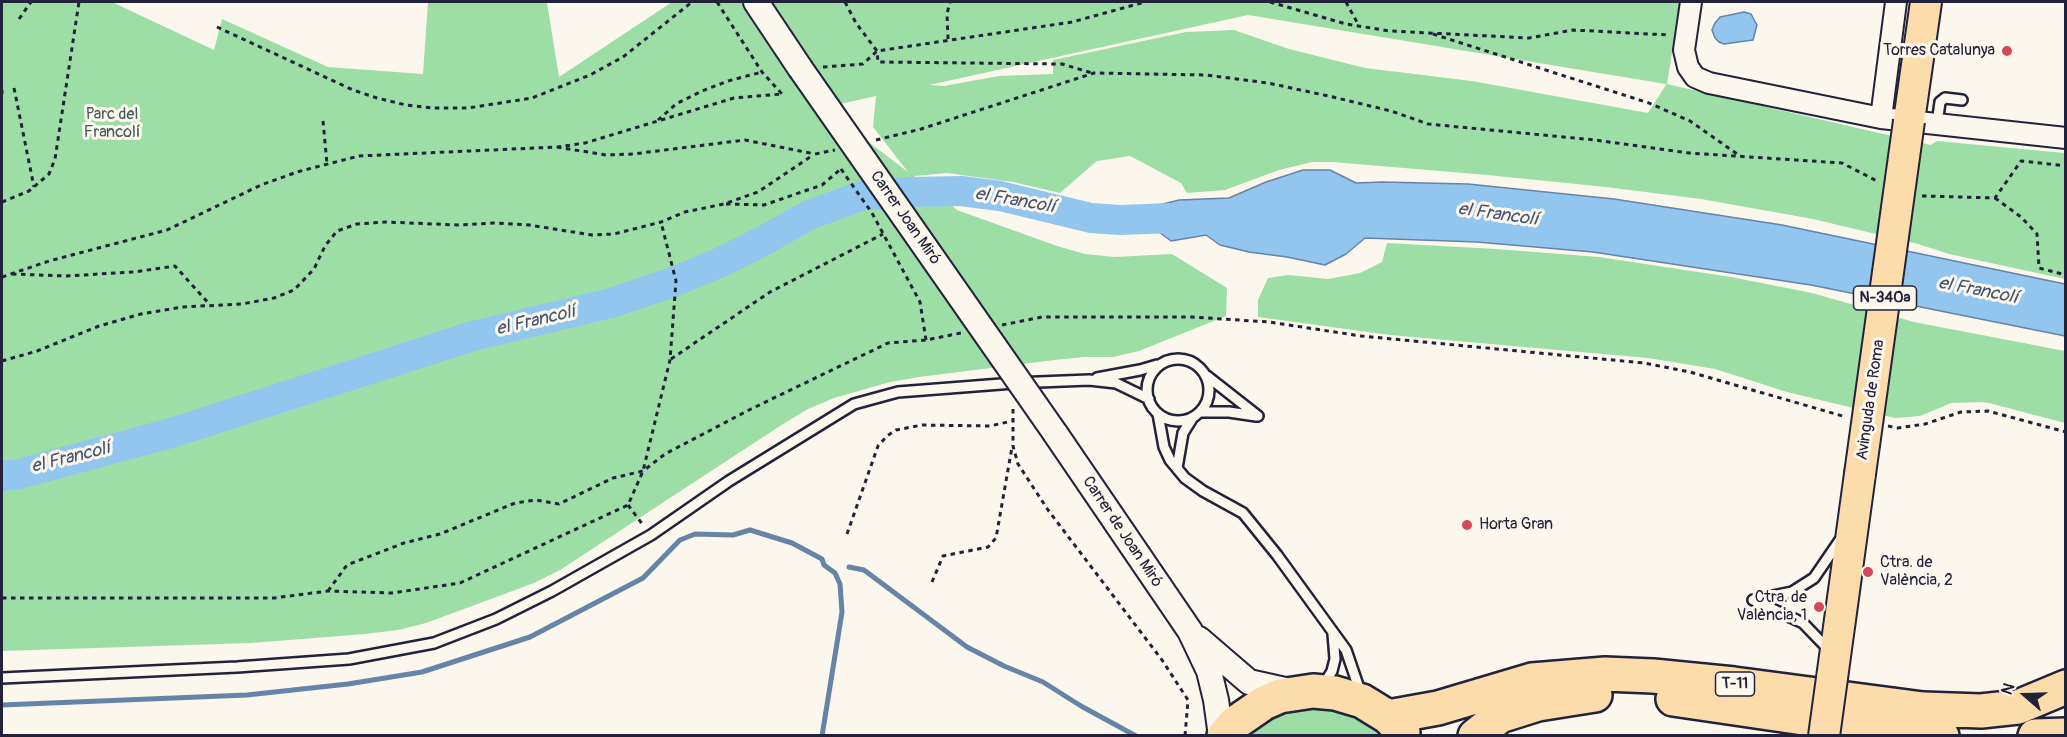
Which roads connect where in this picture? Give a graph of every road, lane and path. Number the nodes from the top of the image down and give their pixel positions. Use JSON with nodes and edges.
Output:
{"nodes":[{"id":1,"x":31,"y":2,"type":"edge"},
{"id":2,"x":79,"y":2,"type":"edge"},
{"id":3,"x":692,"y":2,"type":"edge"},
{"id":4,"x":717,"y":2,"type":"edge"},
{"id":5,"x":756,"y":2,"type":"edge"},
{"id":6,"x":845,"y":2,"type":"edge"},
{"id":7,"x":950,"y":2,"type":"edge"},
{"id":8,"x":1145,"y":2,"type":"edge"},
{"id":9,"x":1270,"y":2,"type":"edge"},
{"id":10,"x":1346,"y":2,"type":"edge"},
{"id":11,"x":1691,"y":2,"type":"edge"},
{"id":12,"x":1896,"y":2,"type":"edge"},
{"id":13,"x":1926,"y":10,"type":"edge"},
{"id":14,"x":19,"y":19,"type":"dead end"},
{"id":15,"x":1359,"y":26,"type":"junction"},
{"id":16,"x":217,"y":27,"type":"dead end"},
{"id":17,"x":1428,"y":33,"type":"junction"},
{"id":18,"x":1686,"y":36,"type":"junction"},
{"id":19,"x":948,"y":39,"type":"junction"},
{"id":20,"x":877,"y":51,"type":"junction"},
{"id":21,"x":800,"y":68,"type":"junction"},
{"id":22,"x":762,"y":72,"type":"junction"},
{"id":23,"x":1094,"y":73,"type":"junction"},
{"id":24,"x":14,"y":88,"type":"dead end"},
{"id":25,"x":1962,"y":100,"type":"dead end"},
{"id":26,"x":323,"y":121,"type":"dead end"},
{"id":27,"x":657,"y":121,"type":"junction"},
{"id":28,"x":1909,"y":121,"type":"junction"},
{"id":29,"x":2066,"y":138,"type":"edge"},
{"id":30,"x":878,"y":140,"type":"junction"},
{"id":31,"x":867,"y":142,"type":"dead end"},
{"id":32,"x":557,"y":147,"type":"junction"},
{"id":33,"x":868,"y":147,"type":"dead end"},
{"id":34,"x":844,"y":148,"type":"dead end"},
{"id":35,"x":815,"y":154,"type":"junction"},
{"id":36,"x":1740,"y":156,"type":"junction"},
{"id":37,"x":850,"y":162,"type":"dead end"},
{"id":38,"x":327,"y":164,"type":"junction"},
{"id":39,"x":2066,"y":166,"type":"edge"},
{"id":40,"x":841,"y":169,"type":"junction"},
{"id":41,"x":1881,"y":182,"type":"dead end"},
{"id":42,"x":34,"y":187,"type":"junction"},
{"id":43,"x":1912,"y":193,"type":"dead end"},
{"id":44,"x":1995,"y":198,"type":"junction"},
{"id":45,"x":2,"y":202,"type":"edge"},
{"id":46,"x":724,"y":204,"type":"junction"},
{"id":47,"x":661,"y":222,"type":"junction"},
{"id":48,"x":883,"y":234,"type":"junction"},
{"id":49,"x":10,"y":274,"type":"junction"},
{"id":50,"x":2066,"y":275,"type":"edge"},
{"id":51,"x":2,"y":277,"type":"edge"},
{"id":52,"x":211,"y":306,"type":"junction"},
{"id":53,"x":995,"y":326,"type":"dead end"},
{"id":54,"x":961,"y":333,"type":"dead end"},
{"id":55,"x":926,"y":340,"type":"junction"},
{"id":56,"x":670,"y":360,"type":"junction"},
{"id":57,"x":2,"y":361,"type":"edge"},
{"id":58,"x":1160,"y":364,"type":"junction"},
{"id":59,"x":1207,"y":376,"type":"junction"},
{"id":60,"x":1089,"y":380,"type":"junction"},
{"id":61,"x":1014,"y":383,"type":"junction"},
{"id":62,"x":1149,"y":399,"type":"junction"},
{"id":63,"x":1158,"y":414,"type":"junction"},
{"id":64,"x":1197,"y":415,"type":"junction"},
{"id":65,"x":1847,"y":418,"type":"dead end"},
{"id":66,"x":1012,"y":421,"type":"junction"},
{"id":67,"x":1878,"y":424,"type":"dead end"},
{"id":68,"x":2066,"y":432,"type":"edge"},
{"id":69,"x":1055,"y":433,"type":"joint"},
{"id":70,"x":1013,"y":446,"type":"junction"},
{"id":71,"x":1177,"y":468,"type":"junction"},
{"id":72,"x":643,"y":471,"type":"junction"},
{"id":73,"x":628,"y":505,"type":"junction"},
{"id":74,"x":1854,"y":520,"type":"junction"},
{"id":75,"x":847,"y":534,"type":"dead end"},
{"id":76,"x":651,"y":535,"type":"junction"},
{"id":77,"x":932,"y":582,"type":"dead end"},
{"id":78,"x":328,"y":591,"type":"junction"},
{"id":79,"x":2,"y":598,"type":"edge"},
{"id":80,"x":1333,"y":631,"type":"junction"},
{"id":81,"x":1215,"y":665,"type":"junction"},
{"id":82,"x":1834,"y":667,"type":"junction"},
{"id":83,"x":2,"y":678,"type":"edge"},
{"id":84,"x":2066,"y":687,"type":"edge"},
{"id":85,"x":1309,"y":692,"type":"junction"},
{"id":86,"x":1385,"y":718,"type":"edge"},
{"id":87,"x":1185,"y":735,"type":"edge"},
{"id":88,"x":1223,"y":735,"type":"edge"},
{"id":89,"x":1474,"y":735,"type":"edge"},
{"id":90,"x":1824,"y":735,"type":"edge"},
{"id":91,"x":1942,"y":735,"type":"edge"},
{"id":92,"x":2035,"y":735,"type":"edge"},
{"id":93,"x":2066,"y":735,"type":"edge"}],
"edges":[{"from":1,"to":14,"type":"path"},
{"from":2,"to":42,"type":"path"},
{"from":3,"to":16,"type":"path"},
{"from":4,"to":22,"type":"path"},
{"from":5,"to":21,"type":"street","name":"Carrer Joan Miró"},
{"from":6,"to":20,"type":"path"},
{"from":7,"to":19,"type":"path"},
{"from":8,"to":19,"type":"path"},
{"from":9,"to":15,"type":"path"},
{"from":10,"to":15,"type":"path"},
{"from":11,"to":18,"type":"street"},
{"from":12,"to":28,"type":"street","name":"Avinguda de Roma"},
{"from":13,"to":28,"type":"main road","name":"Avinguda de Roma","number":"N-340a"},
{"from":15,"to":17,"type":"path"},
{"from":17,"to":18,"type":"path"},
{"from":17,"to":36,"type":"path"},
{"from":18,"to":28,"type":"street"},
{"from":19,"to":20,"type":"path"},
{"from":20,"to":21,"type":"path"},
{"from":20,"to":23,"type":"path"},
{"from":21,"to":69,"type":"street","name":"Carrer Joan Miró","bridge":true},
{"from":22,"to":27,"type":"path"},
{"from":22,"to":27,"type":"path"},
{"from":23,"to":30,"type":"path"},
{"from":23,"to":36,"type":"path"},
{"from":24,"to":42,"type":"path"},
{"from":25,"to":28,"type":"lane","name":"Avinguda de Roma"},
{"from":26,"to":38,"type":"path"},
{"from":27,"to":32,"type":"path"},
{"from":28,"to":29,"type":"street"},
{"from":28,"to":74,"type":"main road","name":"Avinguda de Roma","number":"N-340a","bridge":true},
{"from":30,"to":31,"type":"path"},
{"from":30,"to":33,"type":"path"},
{"from":32,"to":35,"type":"path"},
{"from":32,"to":38,"type":"path"},
{"from":34,"to":35,"type":"path"},
{"from":35,"to":46,"type":"path"},
{"from":36,"to":41,"type":"path"},
{"from":37,"to":40,"type":"path"},
{"from":38,"to":49,"type":"path"},
{"from":39,"to":44,"type":"path"},
{"from":40,"to":46,"type":"path"},
{"from":40,"to":48,"type":"path"},
{"from":42,"to":45,"type":"path"},
{"from":43,"to":44,"type":"path"},
{"from":44,"to":50,"type":"path"},
{"from":46,"to":47,"type":"path"},
{"from":47,"to":52,"type":"path"},
{"from":47,"to":56,"type":"path"},
{"from":48,"to":55,"type":"path"},
{"from":48,"to":56,"type":"path"},
{"from":49,"to":51,"type":"path"},
{"from":49,"to":52,"type":"path"},
{"from":52,"to":57,"type":"path"},
{"from":53,"to":65,"type":"path"},
{"from":54,"to":55,"type":"path"},
{"from":55,"to":72,"type":"path"},
{"from":56,"to":72,"type":"path"},
{"from":58,"to":59,"type":"lane"},
{"from":58,"to":60,"type":"lane"},
{"from":58,"to":62,"type":"lane"},
{"from":59,"to":64,"type":"lane"},
{"from":59,"to":64,"type":"lane"},
{"from":60,"to":61,"type":"lane"},
{"from":60,"to":62,"type":"lane"},
{"from":61,"to":66,"type":"path"},
{"from":61,"to":76,"type":"lane"},
{"from":62,"to":63,"type":"lane"},
{"from":63,"to":64,"type":"lane"},
{"from":63,"to":71,"type":"lane"},
{"from":64,"to":71,"type":"lane"},
{"from":66,"to":70,"type":"path"},
{"from":66,"to":75,"type":"path"},
{"from":67,"to":68,"type":"path"},
{"from":69,"to":81,"type":"street","name":"Carrer de Joan Miró"},
{"from":70,"to":77,"type":"path"},
{"from":70,"to":87,"type":"path"},
{"from":71,"to":80,"type":"lane"},
{"from":72,"to":73,"type":"path"},
{"from":72,"to":78,"type":"path"},
{"from":73,"to":76,"type":"path"},
{"from":73,"to":78,"type":"path"},
{"from":74,"to":82,"type":"main road","name":"Avinguda de Roma","number":"N-340a"},
{"from":74,"to":82,"type":"lane"},
{"from":76,"to":83,"type":"lane"},
{"from":78,"to":79,"type":"path"},
{"from":80,"to":85,"type":"lane"},
{"from":80,"to":86,"type":"lane"},
{"from":81,"to":85,"type":"street","name":"Carrer de Joan Miró"},
{"from":81,"to":88,"type":"street"},
{"from":82,"to":90,"type":"main road","name":"Avinguda de Roma","number":"N-340a","bridge":true},
{"from":84,"to":86,"type":"highway","number":"T-11"},
{"from":85,"to":86,"type":"highway","number":"T-11"},
{"from":85,"to":88,"type":"highway","number":"T-11"},
{"from":89,"to":91,"type":"highway","number":"T-11"},
{"from":92,"to":93,"type":"highway"}]}
